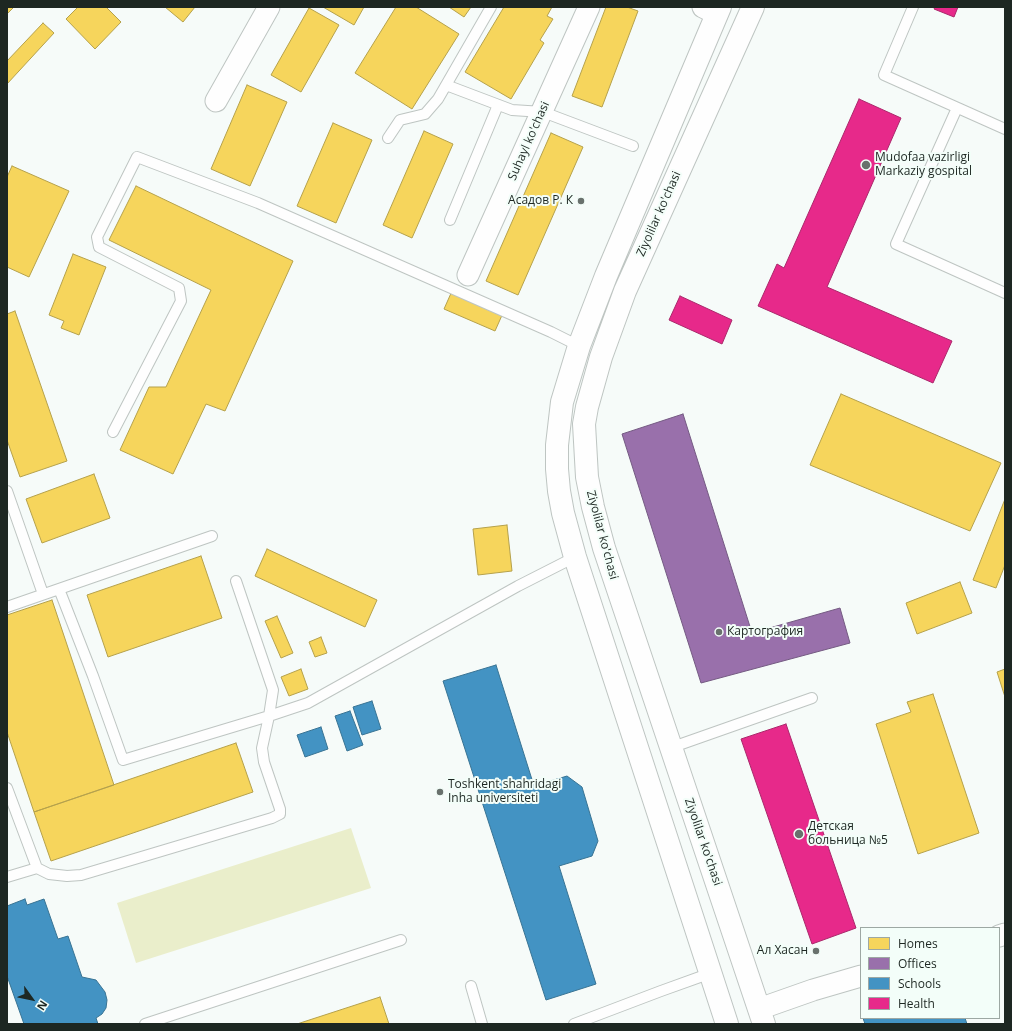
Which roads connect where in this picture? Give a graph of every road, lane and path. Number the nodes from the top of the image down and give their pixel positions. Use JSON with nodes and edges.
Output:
{"nodes":[{"id":1,"x":269,"y":7,"type":"edge"},
{"id":2,"x":491,"y":7,"type":"edge"},
{"id":3,"x":589,"y":7,"type":"edge"},
{"id":4,"x":753,"y":7,"type":"edge"},
{"id":5,"x":913,"y":7,"type":"edge"},
{"id":6,"x":713,"y":9,"type":"edge"},
{"id":7,"x":446,"y":85,"type":"junction"},
{"id":8,"x":216,"y":101,"type":"dead end"},
{"id":9,"x":498,"y":105,"type":"junction"},
{"id":10,"x":957,"y":108,"type":"junction"},
{"id":11,"x":542,"y":112,"type":"junction"},
{"id":12,"x":1005,"y":129,"type":"edge"},
{"id":13,"x":388,"y":138,"type":"dead end"},
{"id":14,"x":633,"y":146,"type":"dead end"},
{"id":15,"x":450,"y":220,"type":"dead end"},
{"id":16,"x":468,"y":275,"type":"dead end"},
{"id":17,"x":1005,"y":294,"type":"edge"},
{"id":18,"x":579,"y":346,"type":"junction"},
{"id":19,"x":113,"y":432,"type":"dead end"},
{"id":20,"x":7,"y":491,"type":"edge"},
{"id":21,"x":212,"y":536,"type":"dead end"},
{"id":22,"x":575,"y":557,"type":"junction"},
{"id":23,"x":236,"y":581,"type":"dead end"},
{"id":24,"x":58,"y":589,"type":"junction"},
{"id":25,"x":42,"y":594,"type":"junction"},
{"id":26,"x":7,"y":607,"type":"edge"},
{"id":27,"x":812,"y":698,"type":"dead end"},
{"id":28,"x":269,"y":716,"type":"junction"},
{"id":29,"x":670,"y":748,"type":"junction"},
{"id":30,"x":7,"y":788,"type":"edge"},
{"id":31,"x":37,"y":868,"type":"junction"},
{"id":32,"x":7,"y":877,"type":"edge"},
{"id":33,"x":401,"y":940,"type":"dead end"},
{"id":34,"x":711,"y":973,"type":"junction"},
{"id":35,"x":860,"y":976,"type":"edge"},
{"id":36,"x":471,"y":986,"type":"dead end"},
{"id":37,"x":762,"y":1017,"type":"edge"},
{"id":38,"x":145,"y":1024,"type":"edge"},
{"id":39,"x":482,"y":1024,"type":"edge"},
{"id":40,"x":574,"y":1024,"type":"edge"},
{"id":41,"x":727,"y":1024,"type":"edge"}],
"edges":[{"from":1,"to":8,"type":"street"},
{"from":2,"to":7,"type":"lane"},
{"from":3,"to":11,"type":"street","name":"Suhayl ko'chasi"},
{"from":4,"to":29,"type":"main road","name":"Ziyolilar ko'chasi"},
{"from":5,"to":10,"type":"lane"},
{"from":6,"to":18,"type":"main road","name":"Ziyolilar ko'chasi"},
{"from":7,"to":9,"type":"lane"},
{"from":7,"to":13,"type":"lane"},
{"from":9,"to":11,"type":"lane"},
{"from":9,"to":15,"type":"lane"},
{"from":10,"to":12,"type":"lane"},
{"from":10,"to":17,"type":"lane"},
{"from":11,"to":14,"type":"lane"},
{"from":11,"to":16,"type":"street","name":"Suhayl ko'chasi"},
{"from":18,"to":19,"type":"lane"},
{"from":18,"to":22,"type":"main road","name":"Ziyolilar ko'chasi"},
{"from":20,"to":25,"type":"lane"},
{"from":21,"to":24,"type":"lane"},
{"from":22,"to":28,"type":"lane"},
{"from":22,"to":34,"type":"main road","name":"Ziyolilar ko'chasi"},
{"from":23,"to":28,"type":"lane"},
{"from":24,"to":25,"type":"lane"},
{"from":24,"to":28,"type":"lane"},
{"from":25,"to":26,"type":"lane"},
{"from":27,"to":29,"type":"lane"},
{"from":28,"to":31,"type":"lane"},
{"from":29,"to":37,"type":"main road","name":"Ziyolilar ko'chasi"},
{"from":30,"to":31,"type":"lane"},
{"from":31,"to":32,"type":"lane"},
{"from":33,"to":38,"type":"lane"},
{"from":34,"to":40,"type":"lane"},
{"from":34,"to":41,"type":"main road","name":"Ziyolilar ko'chasi"},
{"from":35,"to":37,"type":"street"},
{"from":36,"to":39,"type":"lane"}]}
